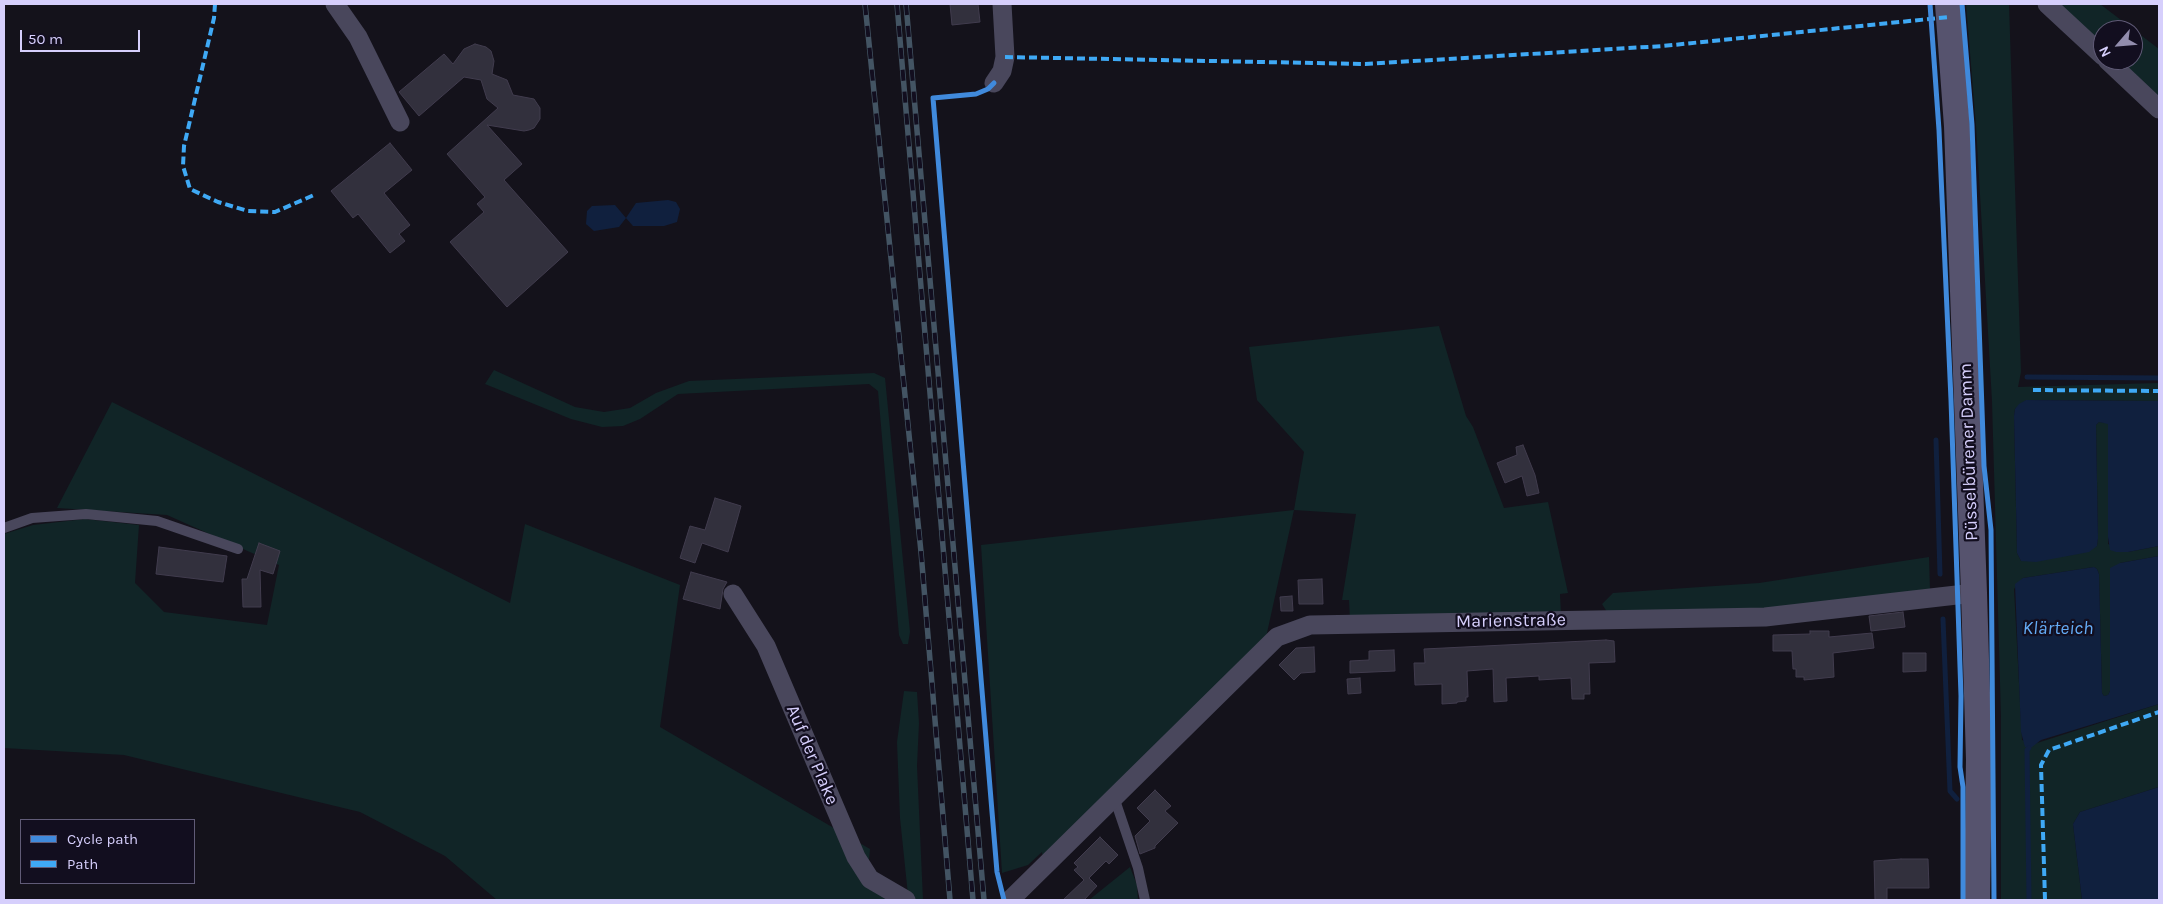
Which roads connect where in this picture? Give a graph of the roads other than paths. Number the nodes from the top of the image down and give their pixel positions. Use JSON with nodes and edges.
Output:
{"nodes":[{"id":1,"x":334,"y":4,"type":"edge"},
{"id":2,"x":1002,"y":4,"type":"edge"},
{"id":3,"x":1948,"y":4,"type":"edge"},
{"id":4,"x":2047,"y":4,"type":"edge"},
{"id":5,"x":2093,"y":47,"type":"edge"},
{"id":6,"x":2118,"y":70,"type":"edge"},
{"id":7,"x":994,"y":83,"type":"dead end"},
{"id":8,"x":2159,"y":109,"type":"edge"},
{"id":9,"x":400,"y":122,"type":"dead end"},
{"id":10,"x":4,"y":528,"type":"edge"},
{"id":11,"x":238,"y":549,"type":"dead end"},
{"id":12,"x":1974,"y":593,"type":"junction"},
{"id":13,"x":733,"y":594,"type":"dead end"},
{"id":14,"x":1114,"y":797,"type":"junction"},
{"id":15,"x":906,"y":900,"type":"edge"},
{"id":16,"x":1010,"y":900,"type":"edge"},
{"id":17,"x":1145,"y":900,"type":"edge"},
{"id":18,"x":1977,"y":900,"type":"edge"}],
"edges":[{"from":1,"to":9,"type":"street"},
{"from":2,"to":7,"type":"street"},
{"from":3,"to":12,"type":"main road","name":"Püsselbürener Damm"},
{"from":4,"to":5,"type":"street"},
{"from":6,"to":8,"type":"street"},
{"from":10,"to":11,"type":"lane"},
{"from":12,"to":14,"type":"street","name":"Marienstraße"},
{"from":12,"to":18,"type":"main road","name":"Püsselbürener Damm"},
{"from":13,"to":15,"type":"street","name":"Auf der Plake"},
{"from":14,"to":16,"type":"street","name":"Marienstraße"},
{"from":14,"to":17,"type":"lane"}]}
